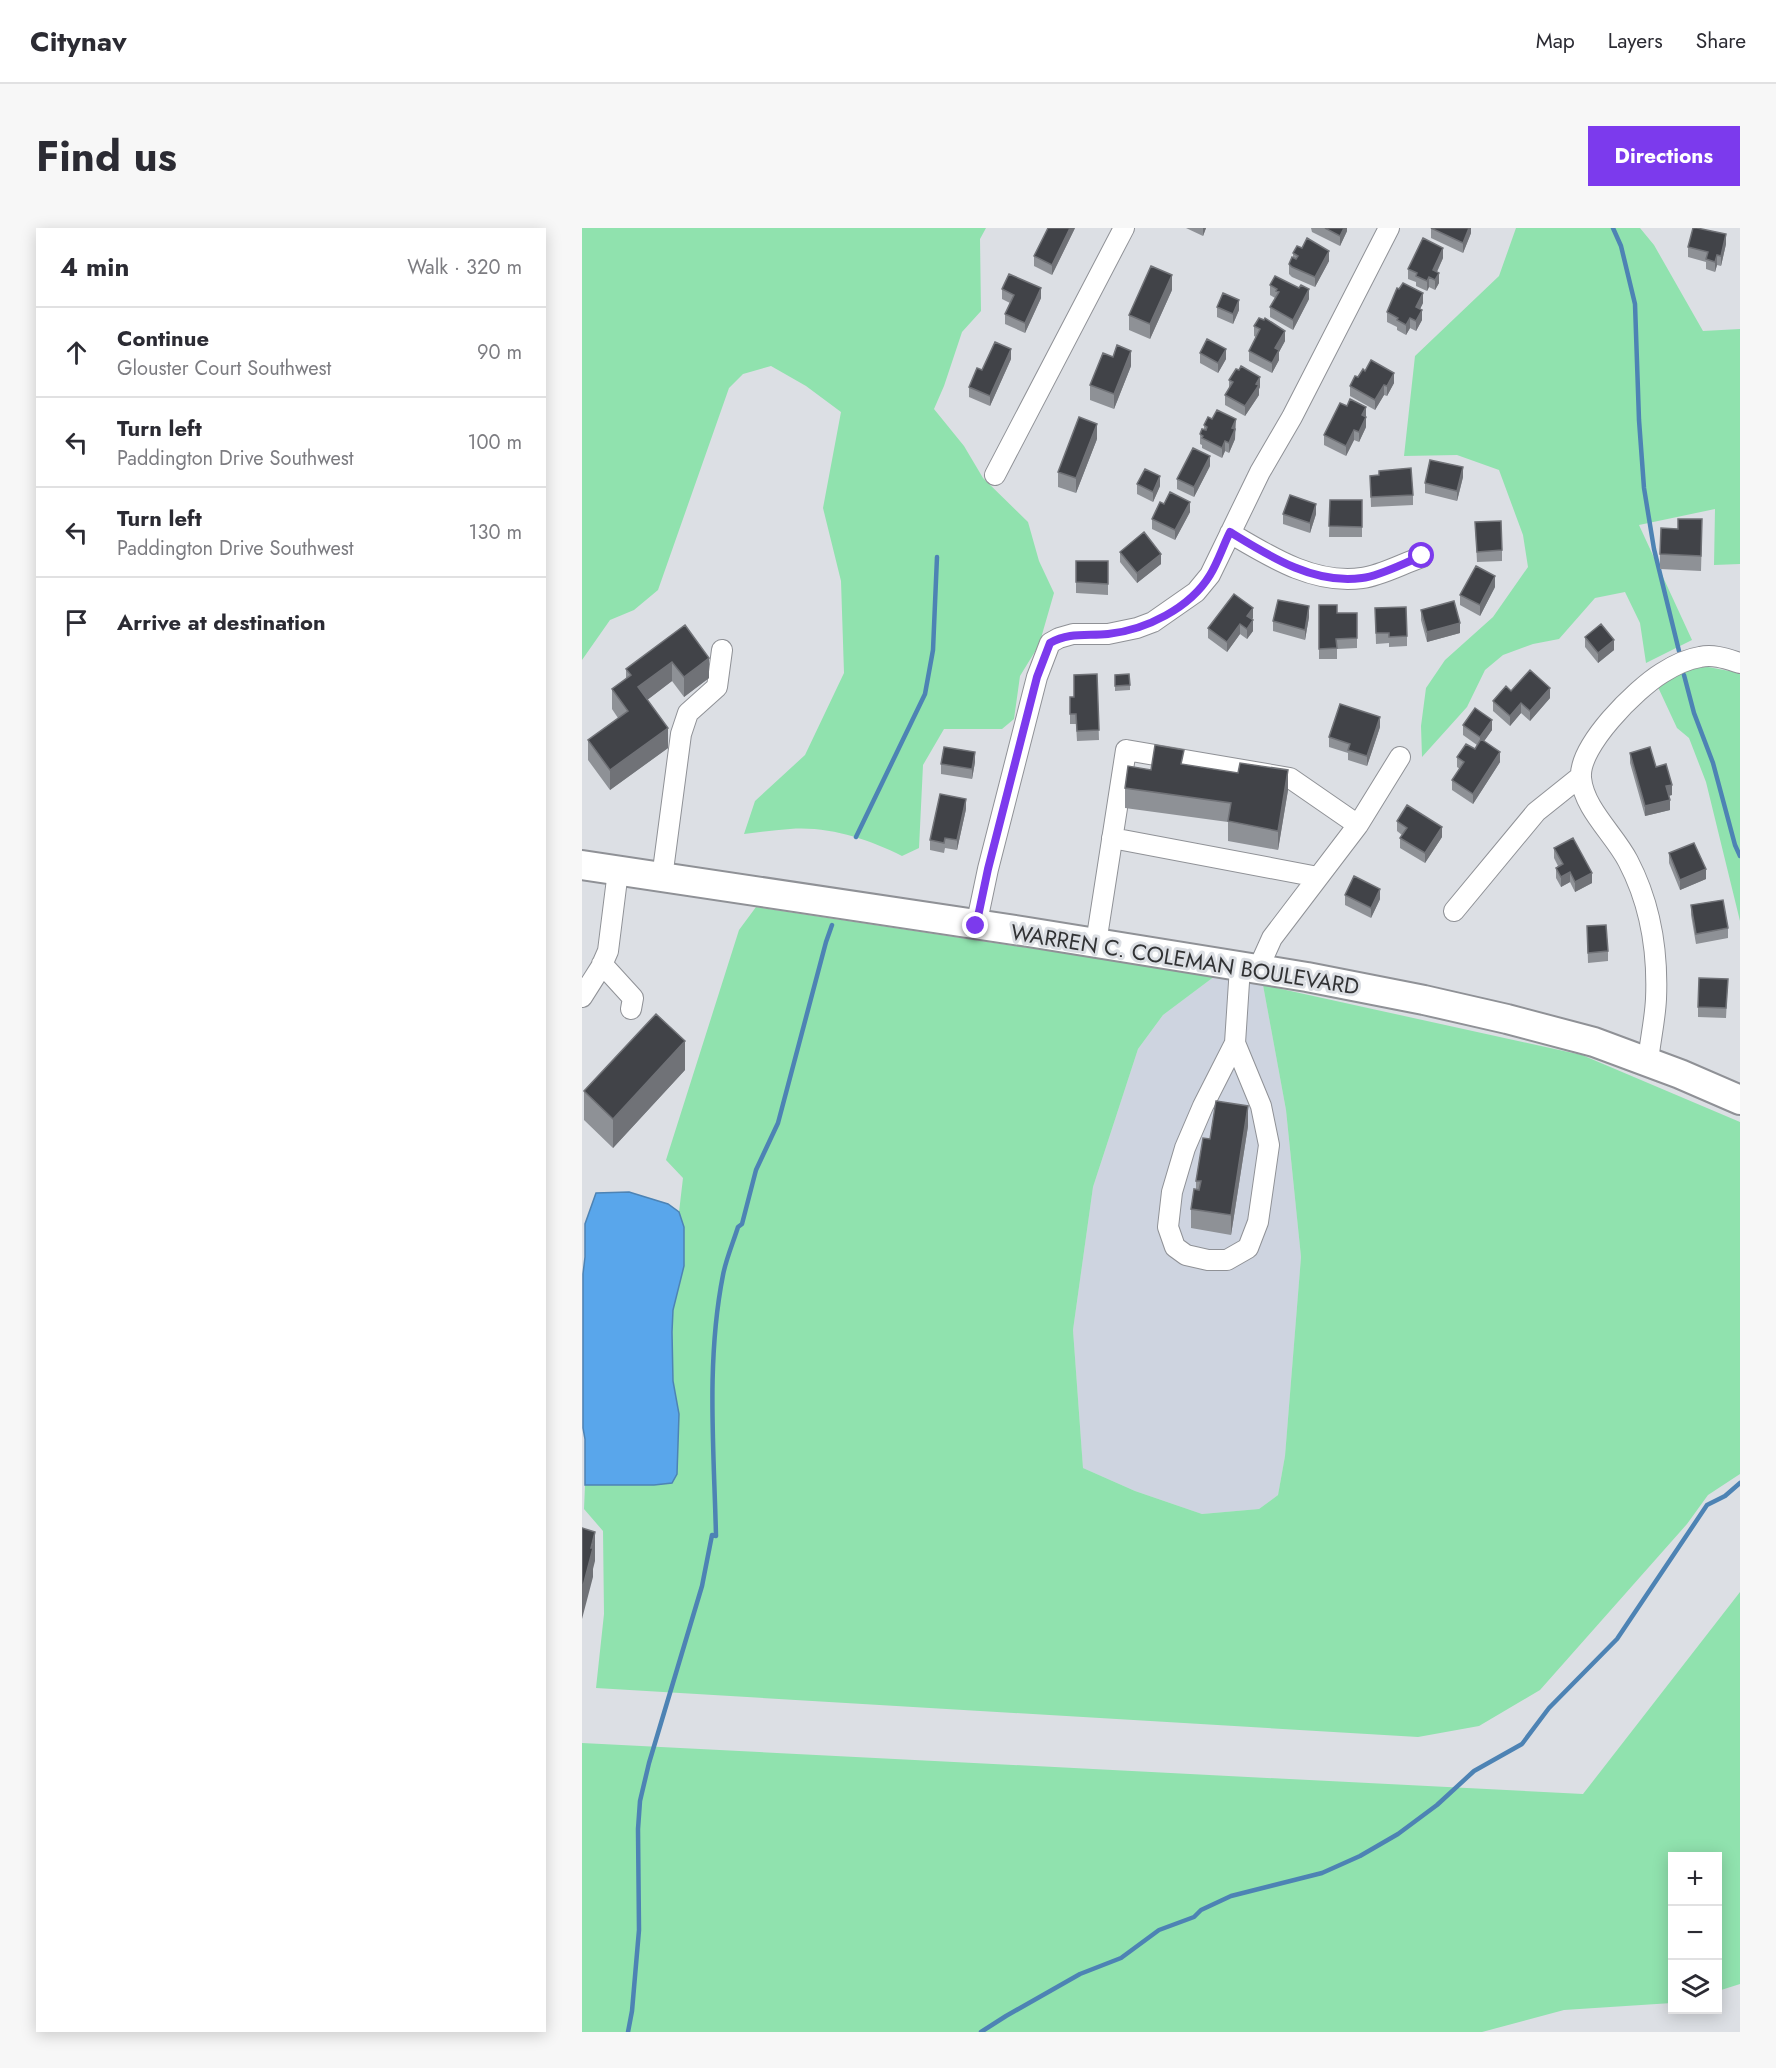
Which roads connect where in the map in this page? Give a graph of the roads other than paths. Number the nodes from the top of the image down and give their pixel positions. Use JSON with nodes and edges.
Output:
{"nodes":[{"id":1,"x":1124,"y":228,"type":"edge"},
{"id":2,"x":1389,"y":228,"type":"edge"},
{"id":3,"x":995,"y":475,"type":"dead end"},
{"id":4,"x":1230,"y":532,"type":"junction"},
{"id":5,"x":1422,"y":556,"type":"dead end"},
{"id":6,"x":722,"y":650,"type":"dead end"},
{"id":7,"x":1740,"y":663,"type":"edge"},
{"id":8,"x":1400,"y":757,"type":"dead end"},
{"id":9,"x":1581,"y":776,"type":"junction"},
{"id":10,"x":1358,"y":825,"type":"junction"},
{"id":11,"x":1112,"y":838,"type":"junction"},
{"id":12,"x":582,"y":866,"type":"edge"},
{"id":13,"x":618,"y":871,"type":"junction"},
{"id":14,"x":1318,"y":877,"type":"junction"},
{"id":15,"x":662,"y":878,"type":"junction"},
{"id":16,"x":1454,"y":911,"type":"dead end"},
{"id":17,"x":976,"y":926,"type":"junction"},
{"id":18,"x":1096,"y":943,"type":"junction"},
{"id":19,"x":602,"y":964,"type":"junction"},
{"id":20,"x":1249,"y":968,"type":"junction"},
{"id":21,"x":582,"y":997,"type":"edge"},
{"id":22,"x":631,"y":1009,"type":"dead end"},
{"id":23,"x":1235,"y":1043,"type":"junction"},
{"id":24,"x":1648,"y":1062,"type":"junction"},
{"id":25,"x":1740,"y":1100,"type":"edge"}],
"edges":[{"from":1,"to":3,"type":"street"},
{"from":2,"to":4,"type":"street"},
{"from":4,"to":5,"type":"street"},
{"from":4,"to":17,"type":"street"},
{"from":6,"to":15,"type":"street"},
{"from":7,"to":9,"type":"street"},
{"from":8,"to":10,"type":"street"},
{"from":9,"to":16,"type":"street"},
{"from":9,"to":24,"type":"street"},
{"from":10,"to":11,"type":"street"},
{"from":10,"to":14,"type":"street"},
{"from":11,"to":14,"type":"street"},
{"from":11,"to":18,"type":"street"},
{"from":12,"to":13,"type":"highway","name":"WARREN C. COLEMAN BOULEVARD"},
{"from":13,"to":15,"type":"highway","name":"WARREN C. COLEMAN BOULEVARD"},
{"from":13,"to":19,"type":"street"},
{"from":14,"to":20,"type":"street"},
{"from":15,"to":17,"type":"highway","name":"WARREN C. COLEMAN BOULEVARD"},
{"from":17,"to":18,"type":"highway","name":"WARREN C. COLEMAN BOULEVARD"},
{"from":18,"to":20,"type":"highway","name":"WARREN C. COLEMAN BOULEVARD"},
{"from":19,"to":21,"type":"street"},
{"from":19,"to":22,"type":"street"},
{"from":20,"to":23,"type":"street"},
{"from":20,"to":24,"type":"highway","name":"WARREN C. COLEMAN BOULEVARD"},
{"from":23,"to":23,"type":"street"},
{"from":24,"to":25,"type":"highway","name":"WARREN C. COLEMAN BOULEVARD"}]}
